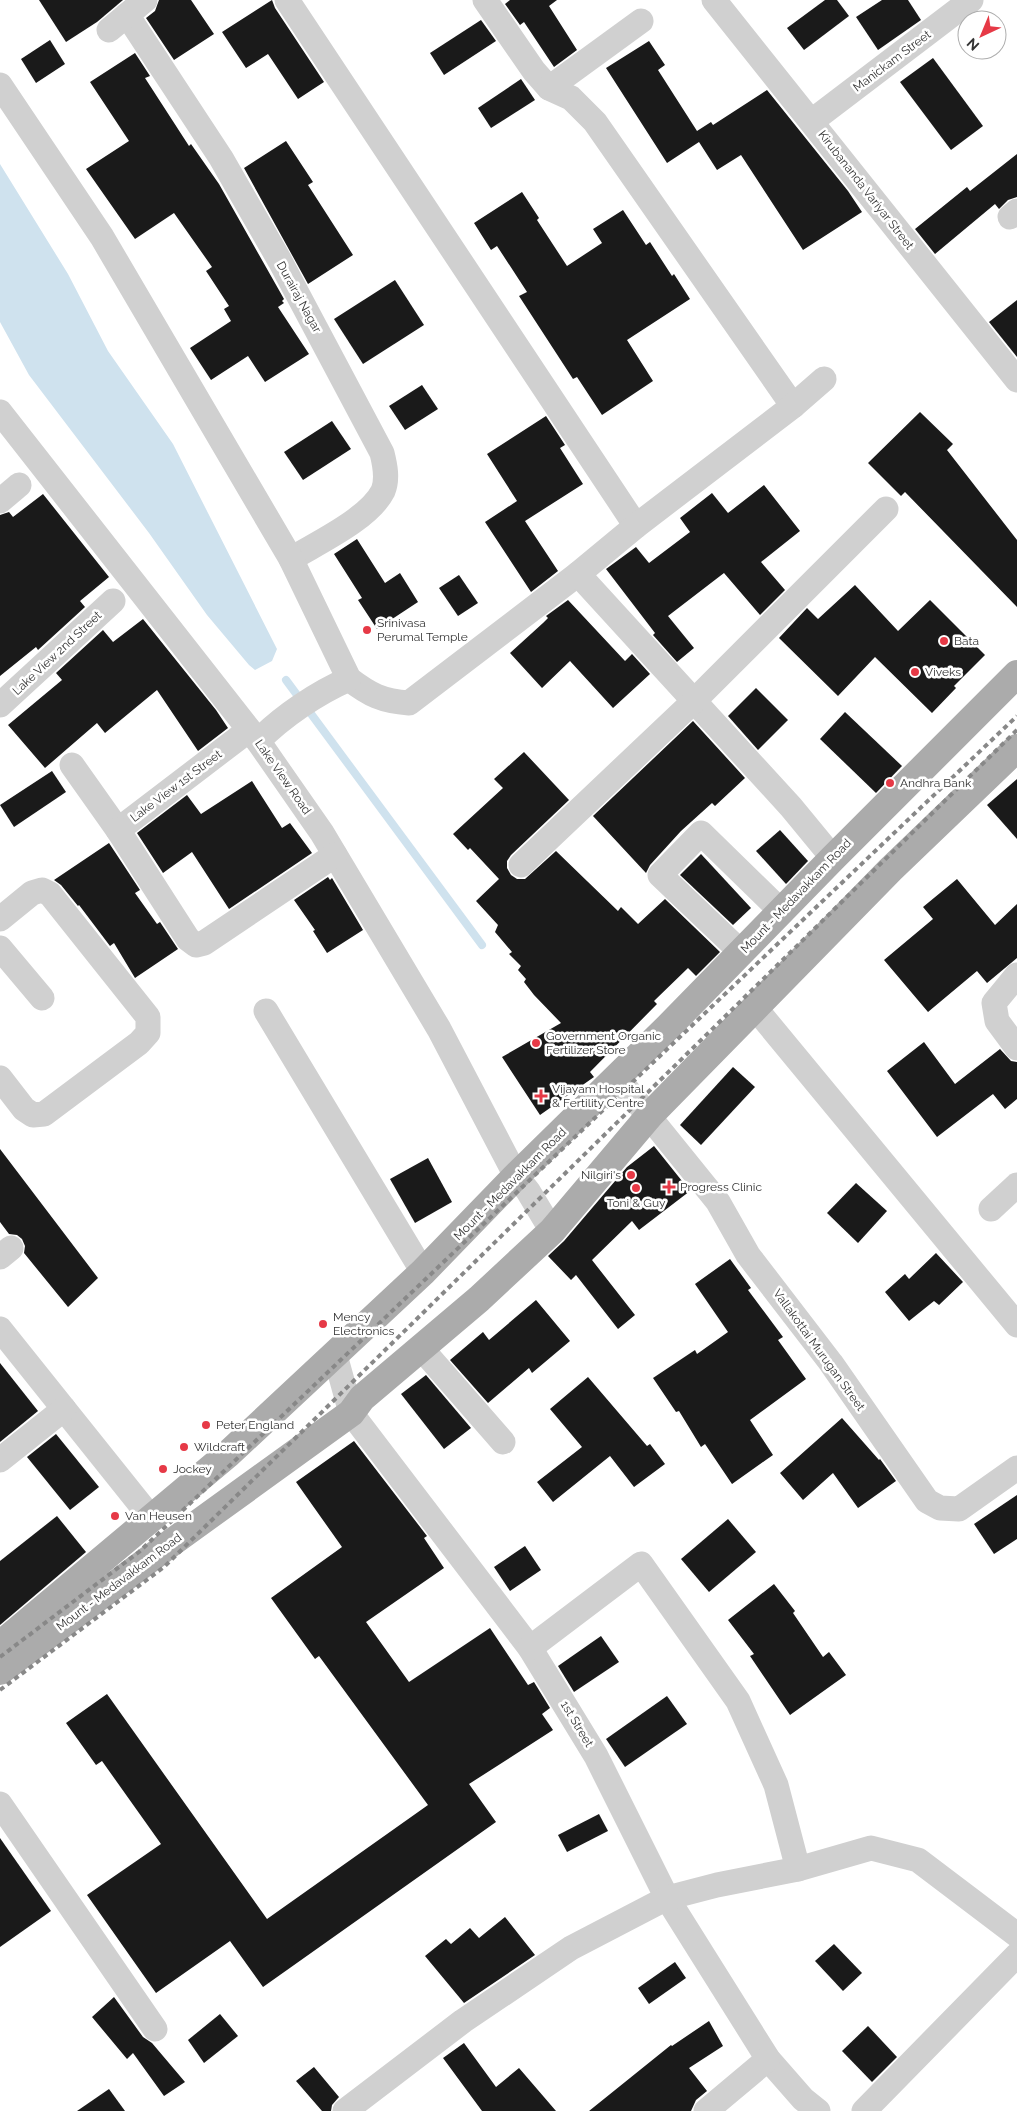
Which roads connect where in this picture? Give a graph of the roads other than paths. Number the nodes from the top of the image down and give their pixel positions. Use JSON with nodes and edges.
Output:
{"nodes":[{"id":1,"x":287,"y":0,"type":"edge"},
{"id":2,"x":485,"y":0,"type":"edge"},
{"id":3,"x":714,"y":0,"type":"edge"},
{"id":4,"x":971,"y":0,"type":"edge"},
{"id":5,"x":127,"y":15,"type":"edge"},
{"id":6,"x":641,"y":21,"type":"dead end"},
{"id":7,"x":0,"y":85,"type":"edge"},
{"id":8,"x":549,"y":88,"type":"junction"},
{"id":9,"x":812,"y":121,"type":"junction"},
{"id":10,"x":824,"y":379,"type":"dead end"},
{"id":11,"x":1017,"y":380,"type":"edge"},
{"id":12,"x":793,"y":406,"type":"junction"},
{"id":13,"x":0,"y":412,"type":"edge"},
{"id":14,"x":19,"y":485,"type":"dead end"},
{"id":15,"x":0,"y":501,"type":"edge"},
{"id":16,"x":886,"y":509,"type":"dead end"},
{"id":17,"x":636,"y":526,"type":"junction"},
{"id":18,"x":291,"y":559,"type":"junction"},
{"id":19,"x":578,"y":574,"type":"junction"},
{"id":20,"x":113,"y":601,"type":"dead end"},
{"id":21,"x":1017,"y":674,"type":"edge"},
{"id":22,"x":341,"y":682,"type":"junction"},
{"id":23,"x":694,"y":701,"type":"junction"},
{"id":24,"x":0,"y":705,"type":"edge"},
{"id":25,"x":260,"y":733,"type":"junction"},
{"id":26,"x":1017,"y":748,"type":"edge"},
{"id":27,"x":72,"y":764,"type":"dead end"},
{"id":28,"x":118,"y":830,"type":"junction"},
{"id":29,"x":335,"y":855,"type":"junction"},
{"id":30,"x":833,"y":858,"type":"junction"},
{"id":31,"x":521,"y":865,"type":"dead end"},
{"id":32,"x":781,"y":911,"type":"junction"},
{"id":33,"x":0,"y":919,"type":"edge"},
{"id":34,"x":0,"y":948,"type":"edge"},
{"id":35,"x":741,"y":952,"type":"junction"},
{"id":36,"x":1017,"y":976,"type":"edge"},
{"id":37,"x":42,"y":998,"type":"dead end"},
{"id":38,"x":756,"y":1009,"type":"junction"},
{"id":39,"x":266,"y":1011,"type":"dead end"},
{"id":40,"x":1017,"y":1048,"type":"edge"},
{"id":41,"x":617,"y":1077,"type":"junction"},
{"id":42,"x":0,"y":1078,"type":"edge"},
{"id":43,"x":650,"y":1115,"type":"junction"},
{"id":44,"x":516,"y":1176,"type":"junction"},
{"id":45,"x":1017,"y":1186,"type":"edge"},
{"id":46,"x":991,"y":1209,"type":"dead end"},
{"id":47,"x":552,"y":1232,"type":"junction"},
{"id":48,"x":423,"y":1272,"type":"junction"},
{"id":49,"x":1017,"y":1325,"type":"edge"},
{"id":50,"x":0,"y":1329,"type":"edge"},
{"id":51,"x":421,"y":1348,"type":"junction"},
{"id":52,"x":335,"y":1355,"type":"junction"},
{"id":53,"x":64,"y":1409,"type":"junction"},
{"id":54,"x":351,"y":1413,"type":"junction"},
{"id":55,"x":502,"y":1442,"type":"dead end"},
{"id":56,"x":0,"y":1460,"type":"edge"},
{"id":57,"x":1017,"y":1468,"type":"edge"},
{"id":58,"x":152,"y":1519,"type":"junction"},
{"id":59,"x":0,"y":1645,"type":"edge"},
{"id":60,"x":530,"y":1648,"type":"junction"},
{"id":61,"x":0,"y":1672,"type":"edge"},
{"id":62,"x":0,"y":1804,"type":"edge"},
{"id":63,"x":798,"y":1868,"type":"junction"},
{"id":64,"x":667,"y":1898,"type":"junction"},
{"id":65,"x":1017,"y":1934,"type":"edge"},
{"id":66,"x":1017,"y":1955,"type":"edge"},
{"id":67,"x":155,"y":2029,"type":"dead end"},
{"id":68,"x":768,"y":2059,"type":"junction"},
{"id":69,"x":345,"y":2111,"type":"edge"},
{"id":70,"x":706,"y":2111,"type":"edge"},
{"id":71,"x":818,"y":2111,"type":"edge"},
{"id":72,"x":864,"y":2111,"type":"edge"}],
"edges":[{"from":1,"to":17,"type":"street"},
{"from":2,"to":8,"type":"street"},
{"from":3,"to":9,"type":"street","name":"Kirubananda Variyar Street"},
{"from":4,"to":9,"type":"street","name":"Manickam Street"},
{"from":5,"to":18,"type":"street","name":"Durairaj Nagar"},
{"from":6,"to":8,"type":"street"},
{"from":7,"to":18,"type":"street"},
{"from":8,"to":12,"type":"street"},
{"from":9,"to":11,"type":"street","name":"Kirubananda Variyar Street"},
{"from":10,"to":12,"type":"street"},
{"from":12,"to":17,"type":"street"},
{"from":13,"to":25,"type":"street","name":"Lake View Road"},
{"from":14,"to":15,"type":"street"},
{"from":16,"to":23,"type":"street"},
{"from":17,"to":19,"type":"street"},
{"from":18,"to":22,"type":"street"},
{"from":19,"to":22,"type":"street"},
{"from":19,"to":23,"type":"street"},
{"from":20,"to":24,"type":"street","name":"Lake View 2nd Street"},
{"from":21,"to":30,"type":"main road","name":"Mount - Medavakkam Road"},
{"from":22,"to":25,"type":"street","name":"Lake View 1st Street"},
{"from":23,"to":30,"type":"street"},
{"from":23,"to":31,"type":"street"},
{"from":25,"to":28,"type":"street","name":"Lake View 1st Street"},
{"from":25,"to":29,"type":"street","name":"Lake View Road"},
{"from":26,"to":38,"type":"main road","name":"Mount - Medavakkam Road"},
{"from":27,"to":28,"type":"street","name":"Lake View 1st Street"},
{"from":28,"to":29,"type":"street"},
{"from":29,"to":44,"type":"street","name":"Lake View Road"},
{"from":30,"to":32,"type":"main road","name":"Mount - Medavakkam Road"},
{"from":32,"to":35,"type":"main road","name":"Mount - Medavakkam Road"},
{"from":32,"to":35,"type":"street"},
{"from":33,"to":42,"type":"street"},
{"from":34,"to":37,"type":"street"},
{"from":35,"to":41,"type":"main road","name":"Mount - Medavakkam Road"},
{"from":36,"to":40,"type":"street"},
{"from":38,"to":43,"type":"main road","name":"Mount - Medavakkam Road"},
{"from":38,"to":49,"type":"street"},
{"from":39,"to":48,"type":"street"},
{"from":41,"to":43,"type":"street","name":"Vallakottai Murugan Street"},
{"from":41,"to":44,"type":"main road","name":"Mount - Medavakkam Road"},
{"from":43,"to":47,"type":"main road","name":"Mount - Medavakkam Road"},
{"from":43,"to":57,"type":"street","name":"Vallakottai Murugan Street"},
{"from":44,"to":47,"type":"street","name":"Lake View Road"},
{"from":44,"to":48,"type":"main road","name":"Mount - Medavakkam Road"},
{"from":45,"to":46,"type":"street"},
{"from":47,"to":51,"type":"main road","name":"Mount - Medavakkam Road"},
{"from":48,"to":52,"type":"main road","name":"Mount - Medavakkam Road"},
{"from":50,"to":53,"type":"street"},
{"from":51,"to":54,"type":"main road","name":"Mount - Medavakkam Road"},
{"from":51,"to":55,"type":"street"},
{"from":52,"to":54,"type":"street"},
{"from":52,"to":58,"type":"main road","name":"Mount - Medavakkam Road"},
{"from":53,"to":56,"type":"street"},
{"from":53,"to":58,"type":"street"},
{"from":54,"to":60,"type":"street","name":"1st Street"},
{"from":54,"to":61,"type":"main road","name":"Mount - Medavakkam Road"},
{"from":58,"to":59,"type":"main road","name":"Mount - Medavakkam Road"},
{"from":60,"to":63,"type":"street"},
{"from":60,"to":64,"type":"street","name":"1st Street"},
{"from":62,"to":67,"type":"street"},
{"from":63,"to":64,"type":"street"},
{"from":63,"to":65,"type":"street"},
{"from":64,"to":68,"type":"street","name":"1st Street"},
{"from":64,"to":69,"type":"street"},
{"from":66,"to":72,"type":"street"},
{"from":68,"to":70,"type":"street"},
{"from":68,"to":71,"type":"street","name":"1st Street"}]}
